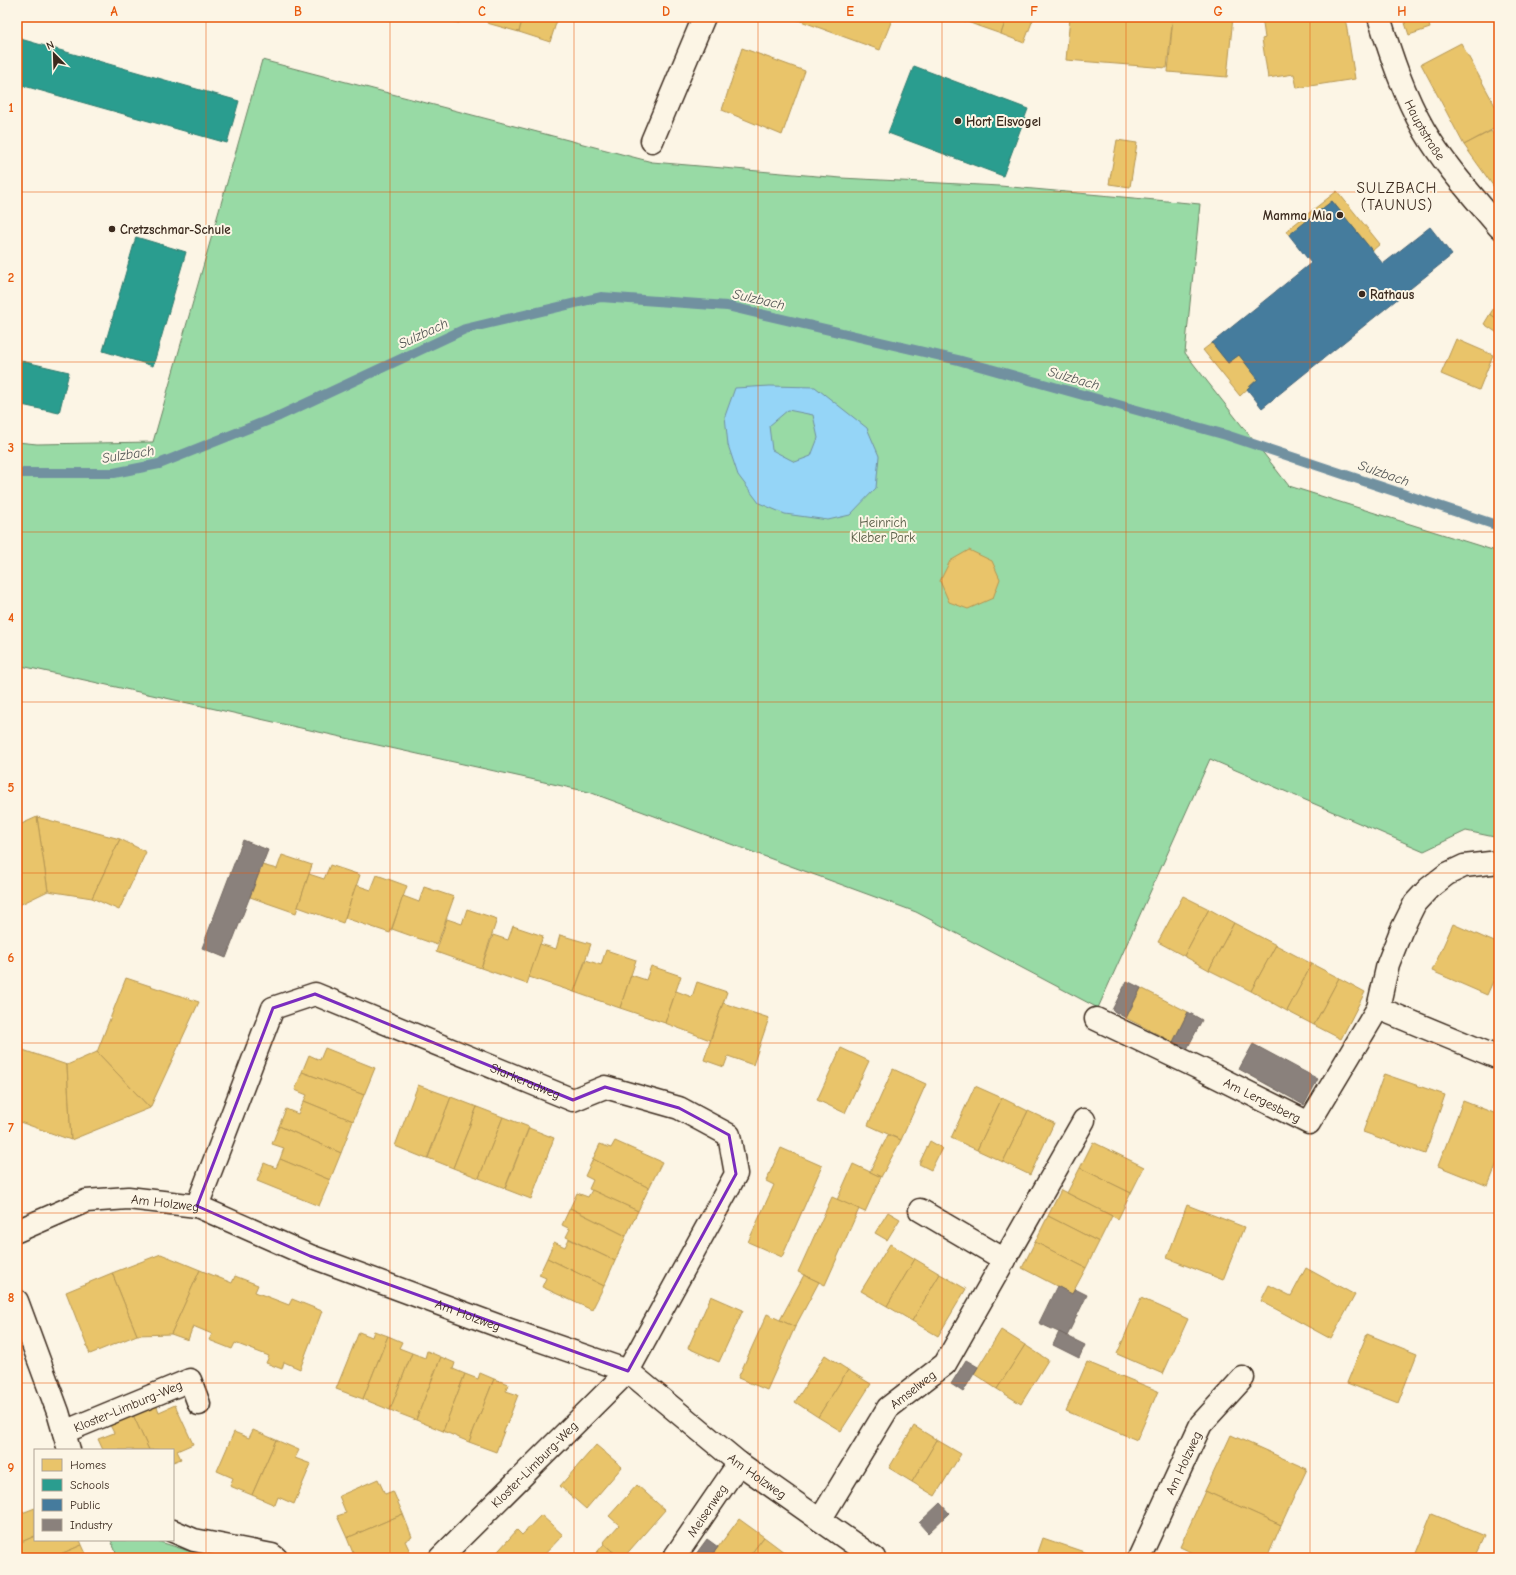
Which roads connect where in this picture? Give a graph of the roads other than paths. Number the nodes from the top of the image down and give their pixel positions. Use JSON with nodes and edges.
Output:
{"nodes":[{"id":1,"x":704,"y":17,"type":"edge"},
{"id":2,"x":1379,"y":17,"type":"edge"},
{"id":3,"x":652,"y":140,"type":"dead end"},
{"id":4,"x":1499,"y":227,"type":"edge"},
{"id":5,"x":1499,"y":862,"type":"edge"},
{"id":6,"x":1378,"y":1008,"type":"junction"},
{"id":7,"x":1096,"y":1019,"type":"dead end"},
{"id":8,"x":1499,"y":1058,"type":"edge"},
{"id":9,"x":1084,"y":1120,"type":"dead end"},
{"id":10,"x":197,"y":1206,"type":"junction"},
{"id":11,"x":920,"y":1210,"type":"dead end"},
{"id":12,"x":17,"y":1231,"type":"edge"},
{"id":13,"x":1005,"y":1260,"type":"junction"},
{"id":14,"x":17,"y":1301,"type":"edge"},
{"id":15,"x":628,"y":1371,"type":"junction"},
{"id":16,"x":1243,"y":1378,"type":"dead end"},
{"id":17,"x":199,"y":1404,"type":"dead end"},
{"id":18,"x":67,"y":1441,"type":"edge"},
{"id":19,"x":739,"y":1463,"type":"junction"},
{"id":20,"x":820,"y":1520,"type":"junction"},
{"id":21,"x":174,"y":1532,"type":"edge"},
{"id":22,"x":276,"y":1558,"type":"edge"},
{"id":23,"x":440,"y":1558,"type":"edge"},
{"id":24,"x":674,"y":1558,"type":"edge"},
{"id":25,"x":874,"y":1558,"type":"edge"},
{"id":26,"x":1139,"y":1558,"type":"edge"}],
"edges":[{"from":1,"to":3,"type":"street"},
{"from":2,"to":4,"type":"street","name":"Hauptstraße"},
{"from":5,"to":6,"type":"street","name":"Am Lergesberg"},
{"from":6,"to":7,"type":"street","name":"Am Lergesberg"},
{"from":6,"to":8,"type":"street"},
{"from":9,"to":13,"type":"street","name":"Amselweg"},
{"from":10,"to":12,"type":"street","name":"Am Holzweg"},
{"from":10,"to":15,"type":"street","name":"Am Holzweg"},
{"from":10,"to":15,"type":"street","name":"Starkeradweg"},
{"from":11,"to":13,"type":"street"},
{"from":13,"to":20,"type":"street","name":"Amselweg"},
{"from":14,"to":18,"type":"street","name":"Kloster-Limburg-Weg"},
{"from":15,"to":19,"type":"street","name":"Am Holzweg"},
{"from":15,"to":23,"type":"street","name":"Kloster-Limburg-Weg"},
{"from":16,"to":26,"type":"street","name":"Am Holzweg"},
{"from":17,"to":18,"type":"street","name":"Kloster-Limburg-Weg"},
{"from":19,"to":20,"type":"street","name":"Am Holzweg"},
{"from":19,"to":24,"type":"street","name":"Meisenweg"},
{"from":20,"to":25,"type":"street","name":"Am Holzweg"},
{"from":21,"to":22,"type":"street"}]}
